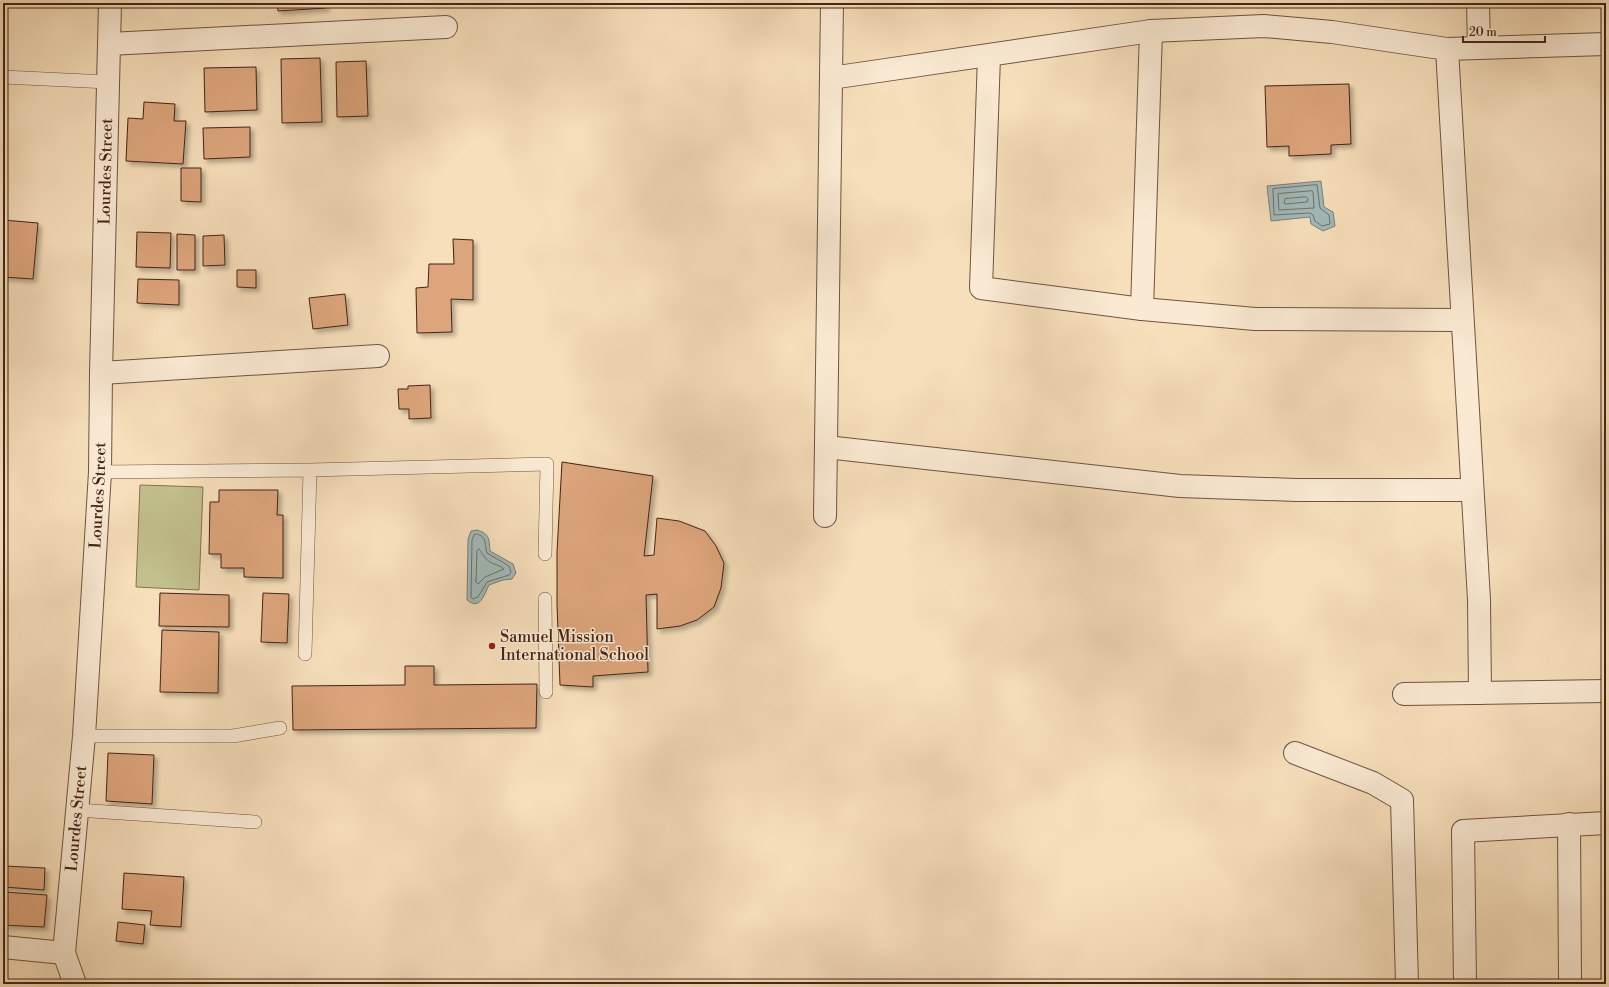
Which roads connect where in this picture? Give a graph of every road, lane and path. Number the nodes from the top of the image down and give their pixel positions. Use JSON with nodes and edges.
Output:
{"nodes":[{"id":1,"x":110,"y":3,"type":"edge"},
{"id":2,"x":832,"y":3,"type":"edge"},
{"id":3,"x":1478,"y":3,"type":"edge"},
{"id":4,"x":446,"y":27,"type":"dead end"},
{"id":5,"x":1151,"y":31,"type":"junction"},
{"id":6,"x":109,"y":44,"type":"junction"},
{"id":7,"x":1606,"y":44,"type":"edge"},
{"id":8,"x":1479,"y":48,"type":"junction"},
{"id":9,"x":1447,"y":49,"type":"junction"},
{"id":10,"x":988,"y":56,"type":"junction"},
{"id":11,"x":3,"y":77,"type":"edge"},
{"id":12,"x":831,"y":78,"type":"junction"},
{"id":13,"x":108,"y":82,"type":"junction"},
{"id":14,"x":1142,"y":309,"type":"junction"},
{"id":15,"x":1462,"y":320,"type":"junction"},
{"id":16,"x":378,"y":356,"type":"dead end"},
{"id":17,"x":101,"y":373,"type":"junction"},
{"id":18,"x":826,"y":447,"type":"junction"},
{"id":19,"x":310,"y":470,"type":"junction"},
{"id":20,"x":100,"y":472,"type":"junction"},
{"id":21,"x":1472,"y":490,"type":"junction"},
{"id":22,"x":825,"y":516,"type":"dead end"},
{"id":23,"x":545,"y":554,"type":"dead end"},
{"id":24,"x":545,"y":599,"type":"dead end"},
{"id":25,"x":305,"y":654,"type":"dead end"},
{"id":26,"x":1606,"y":690,"type":"edge"},
{"id":27,"x":546,"y":692,"type":"dead end"},
{"id":28,"x":1480,"y":693,"type":"junction"},
{"id":29,"x":1404,"y":694,"type":"dead end"},
{"id":30,"x":280,"y":728,"type":"dead end"},
{"id":31,"x":84,"y":736,"type":"junction"},
{"id":32,"x":1296,"y":753,"type":"dead end"},
{"id":33,"x":77,"y":810,"type":"junction"},
{"id":34,"x":255,"y":822,"type":"dead end"},
{"id":35,"x":1606,"y":823,"type":"edge"},
{"id":36,"x":1569,"y":824,"type":"junction"},
{"id":37,"x":3,"y":947,"type":"edge"},
{"id":38,"x":64,"y":953,"type":"junction"},
{"id":39,"x":75,"y":984,"type":"edge"},
{"id":40,"x":1407,"y":984,"type":"edge"},
{"id":41,"x":1465,"y":984,"type":"edge"},
{"id":42,"x":1570,"y":984,"type":"edge"}],
"edges":[{"from":1,"to":6,"type":"street","name":"Lourdes Street"},
{"from":2,"to":12,"type":"street"},
{"from":3,"to":8,"type":"street"},
{"from":4,"to":6,"type":"street"},
{"from":5,"to":9,"type":"street"},
{"from":5,"to":10,"type":"street"},
{"from":5,"to":14,"type":"street"},
{"from":6,"to":13,"type":"street","name":"Lourdes Street"},
{"from":7,"to":8,"type":"street"},
{"from":8,"to":9,"type":"street"},
{"from":9,"to":15,"type":"street"},
{"from":10,"to":12,"type":"street"},
{"from":10,"to":14,"type":"street"},
{"from":11,"to":13,"type":"lane"},
{"from":12,"to":18,"type":"street"},
{"from":13,"to":17,"type":"street","name":"Lourdes Street"},
{"from":14,"to":15,"type":"street"},
{"from":15,"to":21,"type":"street"},
{"from":16,"to":17,"type":"street"},
{"from":17,"to":20,"type":"street","name":"Lourdes Street"},
{"from":18,"to":21,"type":"street"},
{"from":18,"to":22,"type":"street"},
{"from":19,"to":20,"type":"lane"},
{"from":19,"to":23,"type":"lane"},
{"from":19,"to":25,"type":"lane"},
{"from":20,"to":31,"type":"street","name":"Lourdes Street"},
{"from":21,"to":28,"type":"street"},
{"from":24,"to":27,"type":"lane"},
{"from":26,"to":28,"type":"street"},
{"from":28,"to":29,"type":"street"},
{"from":30,"to":31,"type":"lane"},
{"from":31,"to":33,"type":"street","name":"Lourdes Street"},
{"from":32,"to":40,"type":"street"},
{"from":33,"to":34,"type":"lane"},
{"from":33,"to":38,"type":"street","name":"Lourdes Street"},
{"from":35,"to":36,"type":"street"},
{"from":36,"to":41,"type":"street"},
{"from":36,"to":42,"type":"street"},
{"from":37,"to":38,"type":"street"},
{"from":38,"to":39,"type":"street","name":"Lourdes Street"}]}
